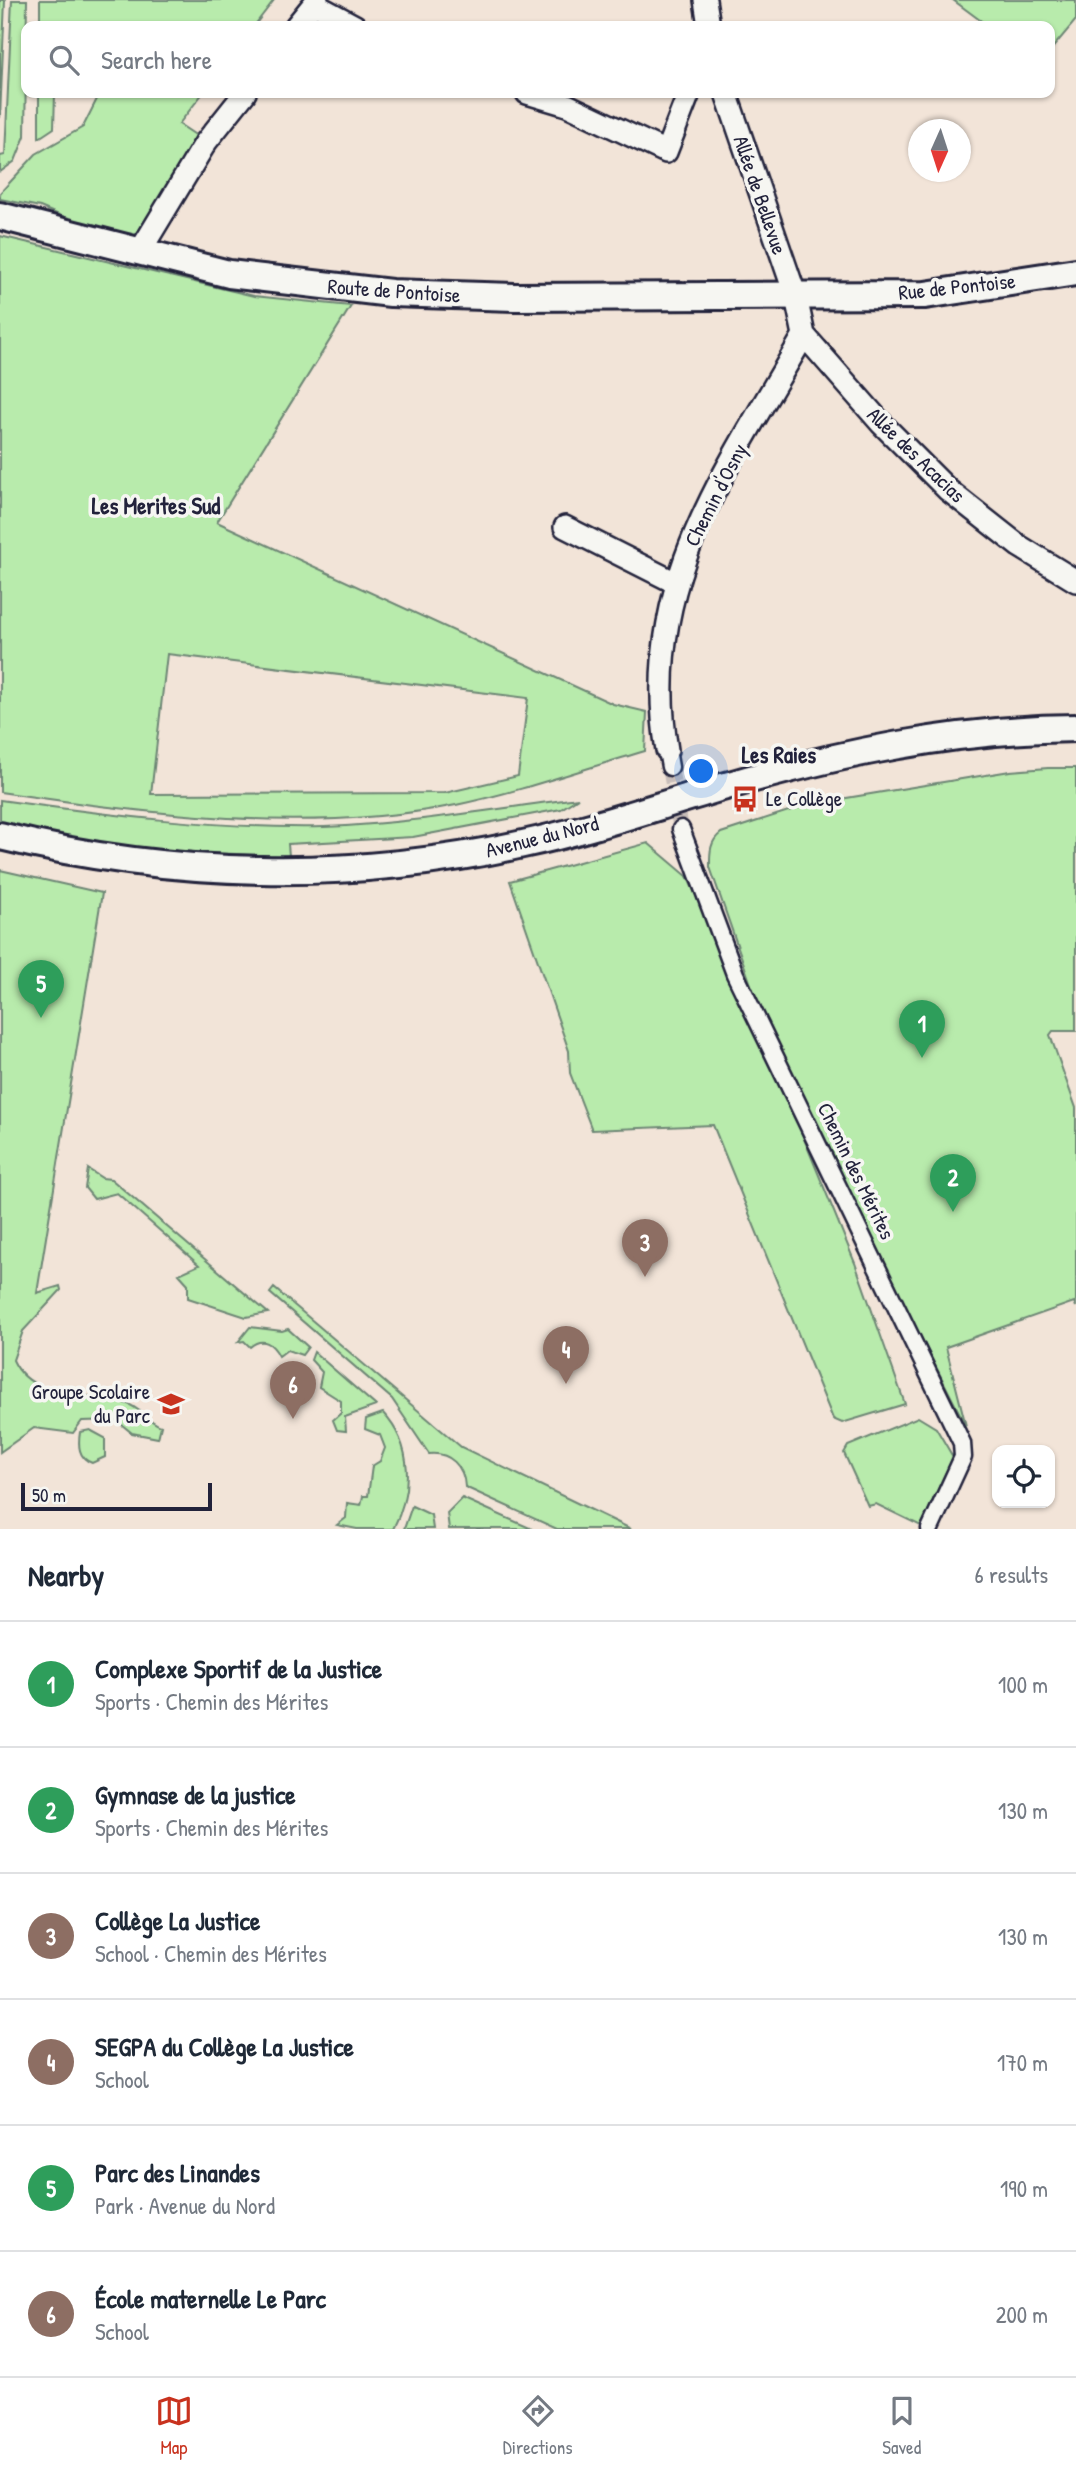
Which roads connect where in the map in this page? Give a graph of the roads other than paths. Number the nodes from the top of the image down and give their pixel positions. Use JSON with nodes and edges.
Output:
{"nodes":[{"id":1,"x":705,"y":0,"type":"edge"},
{"id":2,"x":316,"y":2,"type":"edge"},
{"id":3,"x":300,"y":21,"type":"edge"},
{"id":4,"x":347,"y":21,"type":"edge"},
{"id":5,"x":708,"y":21,"type":"edge"},
{"id":6,"x":241,"y":98,"type":"edge"},
{"id":7,"x":544,"y":98,"type":"edge"},
{"id":8,"x":687,"y":98,"type":"edge"},
{"id":9,"x":728,"y":98,"type":"edge"},
{"id":10,"x":0,"y":216,"type":"edge"},
{"id":11,"x":139,"y":253,"type":"junction"},
{"id":12,"x":1076,"y":272,"type":"edge"},
{"id":13,"x":796,"y":297,"type":"junction"},
{"id":14,"x":804,"y":335,"type":"junction"},
{"id":15,"x":565,"y":527,"type":"dead end"},
{"id":16,"x":1076,"y":581,"type":"edge"},
{"id":17,"x":676,"y":583,"type":"junction"},
{"id":18,"x":1076,"y":728,"type":"edge"},
{"id":19,"x":668,"y":758,"type":"tunnel mouth"},
{"id":20,"x":681,"y":830,"type":"tunnel mouth"},
{"id":21,"x":0,"y":836,"type":"edge"},
{"id":22,"x":930,"y":1529,"type":"edge"}],
"edges":[{"from":1,"to":5,"type":"street"},
{"from":2,"to":3,"type":"street"},
{"from":2,"to":4,"type":"street"},
{"from":6,"to":11,"type":"street"},
{"from":7,"to":8,"type":"street"},
{"from":9,"to":13,"type":"street","name":"Allée de Bellevue"},
{"from":10,"to":11,"type":"street","name":"Route de Pontoise"},
{"from":11,"to":13,"type":"street","name":"Route de Pontoise"},
{"from":12,"to":13,"type":"street","name":"Rue de Pontoise"},
{"from":13,"to":14,"type":"street","name":"Allée des Acacias"},
{"from":14,"to":16,"type":"street","name":"Allée des Acacias"},
{"from":14,"to":17,"type":"street","name":"Chemin d'Osny"},
{"from":15,"to":17,"type":"street"},
{"from":17,"to":19,"type":"street","name":"Chemin d'Osny"},
{"from":18,"to":21,"type":"street","name":"Avenue du Nord"},
{"from":20,"to":22,"type":"street","name":"Chemin des Mérites"}]}
